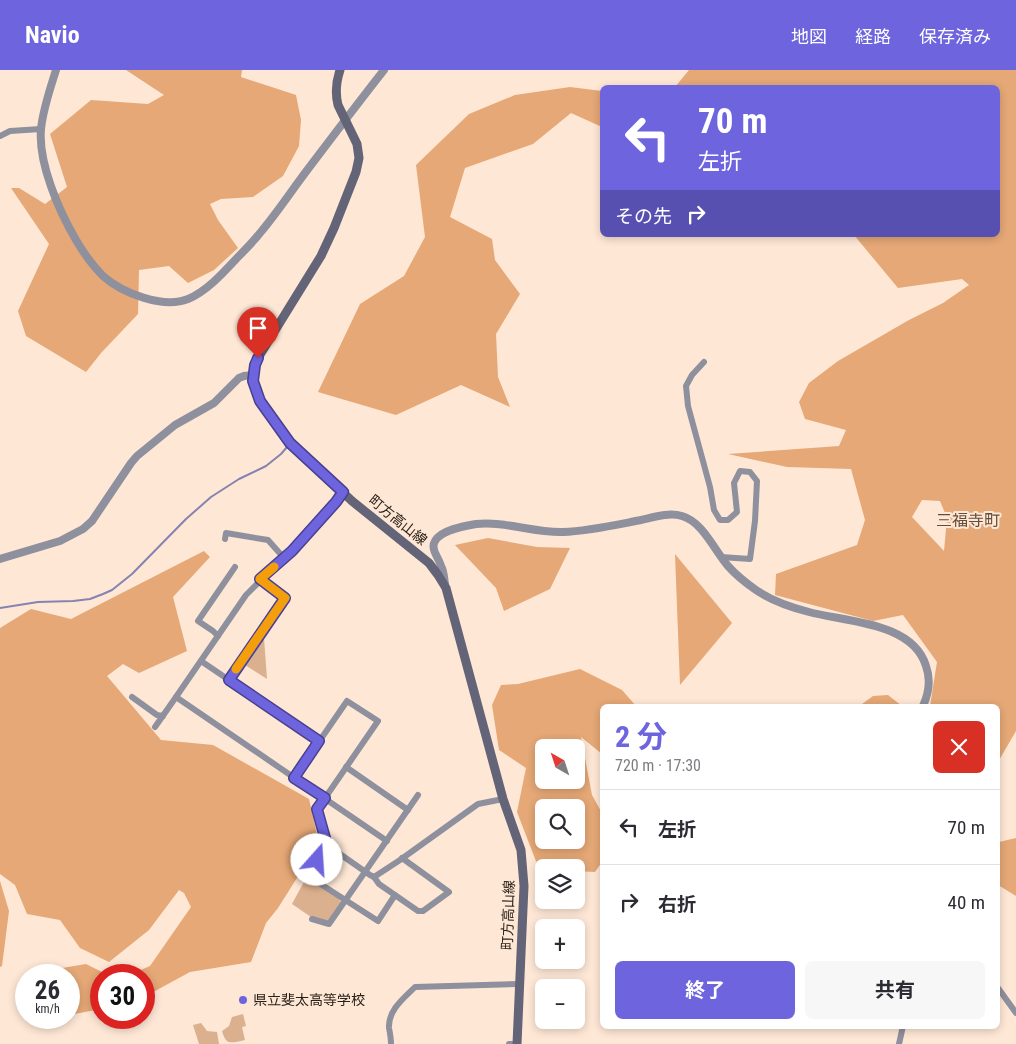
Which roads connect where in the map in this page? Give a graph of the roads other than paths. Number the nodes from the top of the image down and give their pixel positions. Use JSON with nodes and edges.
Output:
{"nodes":[{"id":1,"x":56,"y":70,"type":"edge"},
{"id":2,"x":340,"y":70,"type":"edge"},
{"id":3,"x":384,"y":70,"type":"edge"},
{"id":4,"x":345,"y":119,"type":"junction"},
{"id":5,"x":41,"y":129,"type":"junction"},
{"id":6,"x":0,"y":136,"type":"edge"},
{"id":7,"x":704,"y":362,"type":"dead end"},
{"id":8,"x":253,"y":376,"type":"junction"},
{"id":9,"x":343,"y":492,"type":"junction"},
{"id":10,"x":225,"y":539,"type":"dead end"},
{"id":11,"x":721,"y":557,"type":"junction"},
{"id":12,"x":284,"y":558,"type":"junction"},
{"id":13,"x":0,"y":559,"type":"edge"},
{"id":14,"x":235,"y":567,"type":"dead end"},
{"id":15,"x":260,"y":579,"type":"junction"},
{"id":16,"x":446,"y":588,"type":"junction"},
{"id":17,"x":218,"y":636,"type":"junction"},
{"id":18,"x":201,"y":661,"type":"junction"},
{"id":19,"x":229,"y":680,"type":"junction"},
{"id":20,"x":132,"y":697,"type":"dead end"},
{"id":21,"x":176,"y":697,"type":"junction"},
{"id":22,"x":924,"y":704,"type":"edge"},
{"id":23,"x":162,"y":716,"type":"junction"},
{"id":24,"x":155,"y":727,"type":"dead end"},
{"id":25,"x":319,"y":741,"type":"junction"},
{"id":26,"x":346,"y":767,"type":"junction"},
{"id":27,"x":294,"y":778,"type":"junction"},
{"id":28,"x":418,"y":795,"type":"dead end"},
{"id":29,"x":325,"y":798,"type":"junction"},
{"id":30,"x":503,"y":800,"type":"junction"},
{"id":31,"x":408,"y":810,"type":"junction"},
{"id":32,"x":387,"y":841,"type":"junction"},
{"id":33,"x":327,"y":845,"type":"junction"},
{"id":34,"x":402,"y":858,"type":"junction"},
{"id":35,"x":365,"y":872,"type":"junction"},
{"id":36,"x":374,"y":877,"type":"junction"},
{"id":37,"x":395,"y":895,"type":"junction"},
{"id":38,"x":346,"y":900,"type":"junction"},
{"id":39,"x":312,"y":919,"type":"dead end"},
{"id":40,"x":519,"y":984,"type":"junction"},
{"id":41,"x":1000,"y":991,"type":"edge"},
{"id":42,"x":1016,"y":1013,"type":"edge"},
{"id":43,"x":902,"y":1029,"type":"edge"},
{"id":44,"x":391,"y":1044,"type":"edge"},
{"id":45,"x":517,"y":1044,"type":"edge"},
{"id":46,"x":899,"y":1044,"type":"edge"}],
"edges":[{"from":1,"to":5,"type":"street"},
{"from":2,"to":4,"type":"main road"},
{"from":3,"to":4,"type":"street"},
{"from":4,"to":5,"type":"street"},
{"from":4,"to":8,"type":"main road"},
{"from":5,"to":6,"type":"street"},
{"from":7,"to":11,"type":"street"},
{"from":8,"to":9,"type":"main road","name":"町方高山線"},
{"from":8,"to":13,"type":"street"},
{"from":9,"to":12,"type":"street"},
{"from":9,"to":16,"type":"main road","name":"町方高山線"},
{"from":10,"to":12,"type":"street"},
{"from":11,"to":16,"type":"street"},
{"from":11,"to":22,"type":"street"},
{"from":12,"to":15,"type":"street"},
{"from":14,"to":17,"type":"street"},
{"from":15,"to":17,"type":"street"},
{"from":15,"to":19,"type":"street"},
{"from":16,"to":30,"type":"main road","name":"町方高山線"},
{"from":17,"to":18,"type":"street"},
{"from":18,"to":19,"type":"street"},
{"from":18,"to":21,"type":"street"},
{"from":19,"to":25,"type":"street"},
{"from":20,"to":23,"type":"street"},
{"from":21,"to":23,"type":"street"},
{"from":21,"to":27,"type":"street"},
{"from":23,"to":24,"type":"street"},
{"from":25,"to":26,"type":"street"},
{"from":25,"to":27,"type":"street"},
{"from":26,"to":29,"type":"street"},
{"from":26,"to":31,"type":"street"},
{"from":27,"to":29,"type":"street"},
{"from":28,"to":31,"type":"street"},
{"from":29,"to":32,"type":"street"},
{"from":29,"to":33,"type":"street"},
{"from":30,"to":34,"type":"street"},
{"from":30,"to":40,"type":"main road","name":"町方高山線"},
{"from":31,"to":32,"type":"street"},
{"from":32,"to":35,"type":"street"},
{"from":33,"to":35,"type":"street"},
{"from":33,"to":38,"type":"street"},
{"from":34,"to":36,"type":"street"},
{"from":34,"to":37,"type":"street"},
{"from":35,"to":36,"type":"street"},
{"from":35,"to":38,"type":"street"},
{"from":36,"to":37,"type":"street"},
{"from":37,"to":38,"type":"street"},
{"from":38,"to":39,"type":"street"},
{"from":40,"to":44,"type":"street"},
{"from":40,"to":45,"type":"main road","name":"町方高山線"},
{"from":41,"to":42,"type":"street"},
{"from":43,"to":46,"type":"street"}]}
